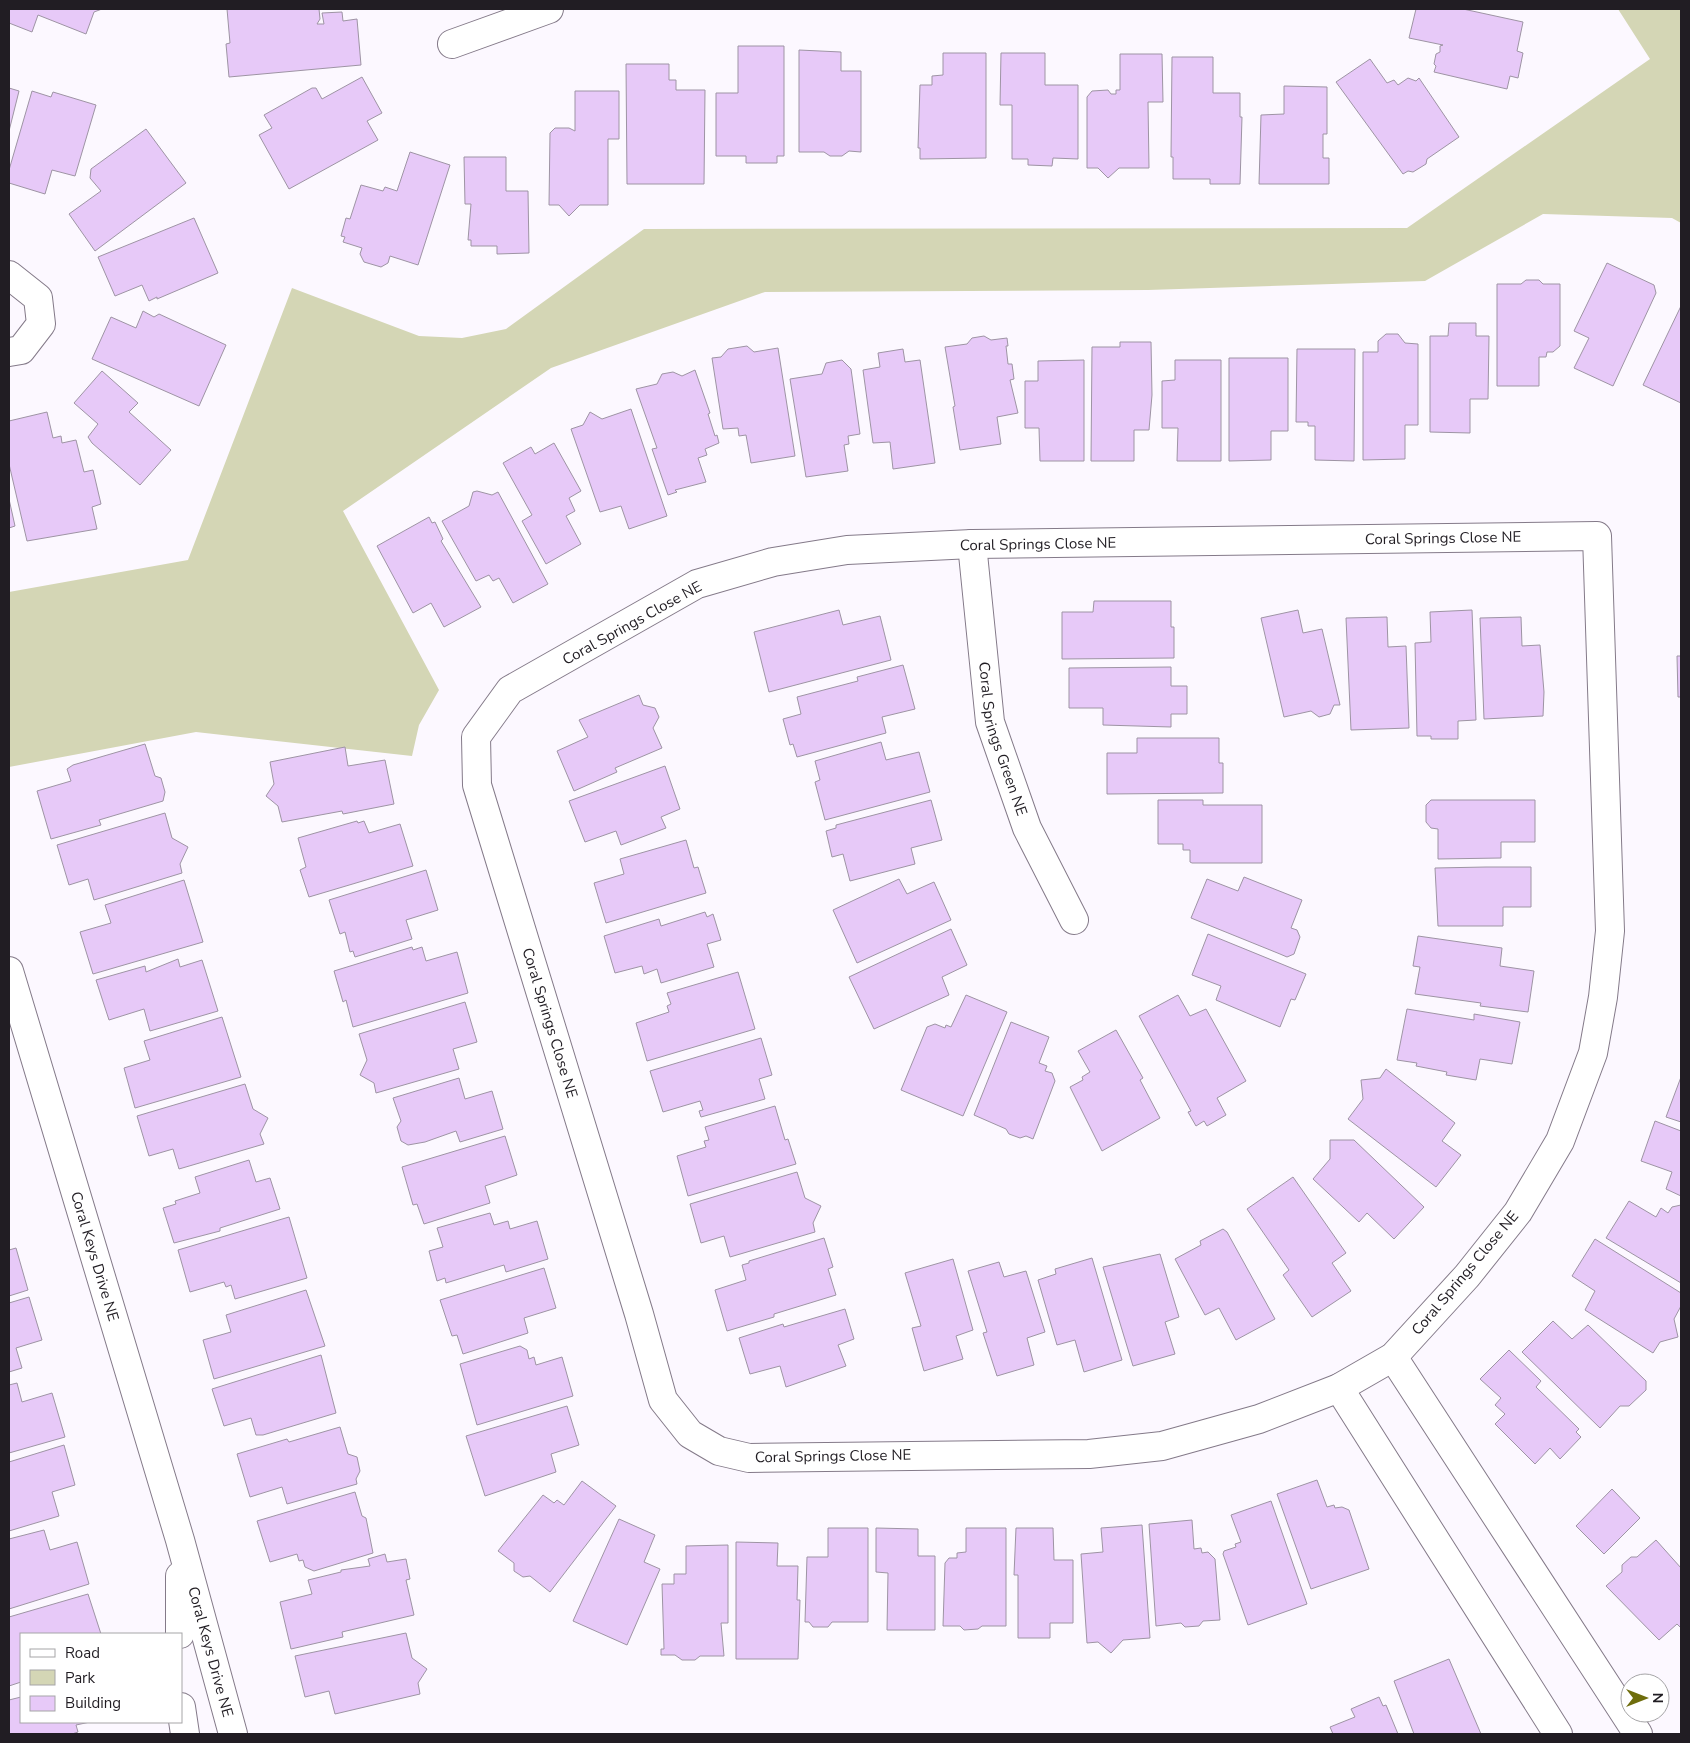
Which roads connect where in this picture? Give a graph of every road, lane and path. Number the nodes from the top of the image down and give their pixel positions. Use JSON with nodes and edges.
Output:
{"nodes":[{"id":1,"x":548,"y":9,"type":"edge"},
{"id":2,"x":452,"y":44,"type":"dead end"},
{"id":3,"x":9,"y":275,"type":"edge"},
{"id":4,"x":9,"y":352,"type":"edge"},
{"id":5,"x":972,"y":544,"type":"junction"},
{"id":6,"x":1074,"y":920,"type":"dead end"},
{"id":7,"x":9,"y":971,"type":"edge"},
{"id":8,"x":1393,"y":1357,"type":"junction"},
{"id":9,"x":1339,"y":1388,"type":"junction"},
{"id":10,"x":180,"y":1540,"type":"junction"},
{"id":11,"x":180,"y":1633,"type":"edge"},
{"id":12,"x":182,"y":1714,"type":"edge"},
{"id":13,"x":185,"y":1734,"type":"edge"},
{"id":14,"x":233,"y":1734,"type":"edge"},
{"id":15,"x":1558,"y":1734,"type":"edge"},
{"id":16,"x":1638,"y":1734,"type":"edge"}],
"edges":[{"from":1,"to":2,"type":"street"},
{"from":3,"to":4,"type":"street"},
{"from":5,"to":6,"type":"street","name":"Coral Springs Green NE"},
{"from":5,"to":8,"type":"street","name":"Coral Springs Close NE"},
{"from":5,"to":9,"type":"street","name":"Coral Springs Close NE"},
{"from":7,"to":10,"type":"street","name":"Coral Keys Drive NE"},
{"from":8,"to":9,"type":"street","name":"Coral Springs Close NE"},
{"from":8,"to":16,"type":"street"},
{"from":9,"to":15,"type":"street"},
{"from":10,"to":11,"type":"street","name":"Coral Keys Drive NE"},
{"from":10,"to":14,"type":"street","name":"Coral Keys Drive NE"},
{"from":12,"to":13,"type":"street"}]}
